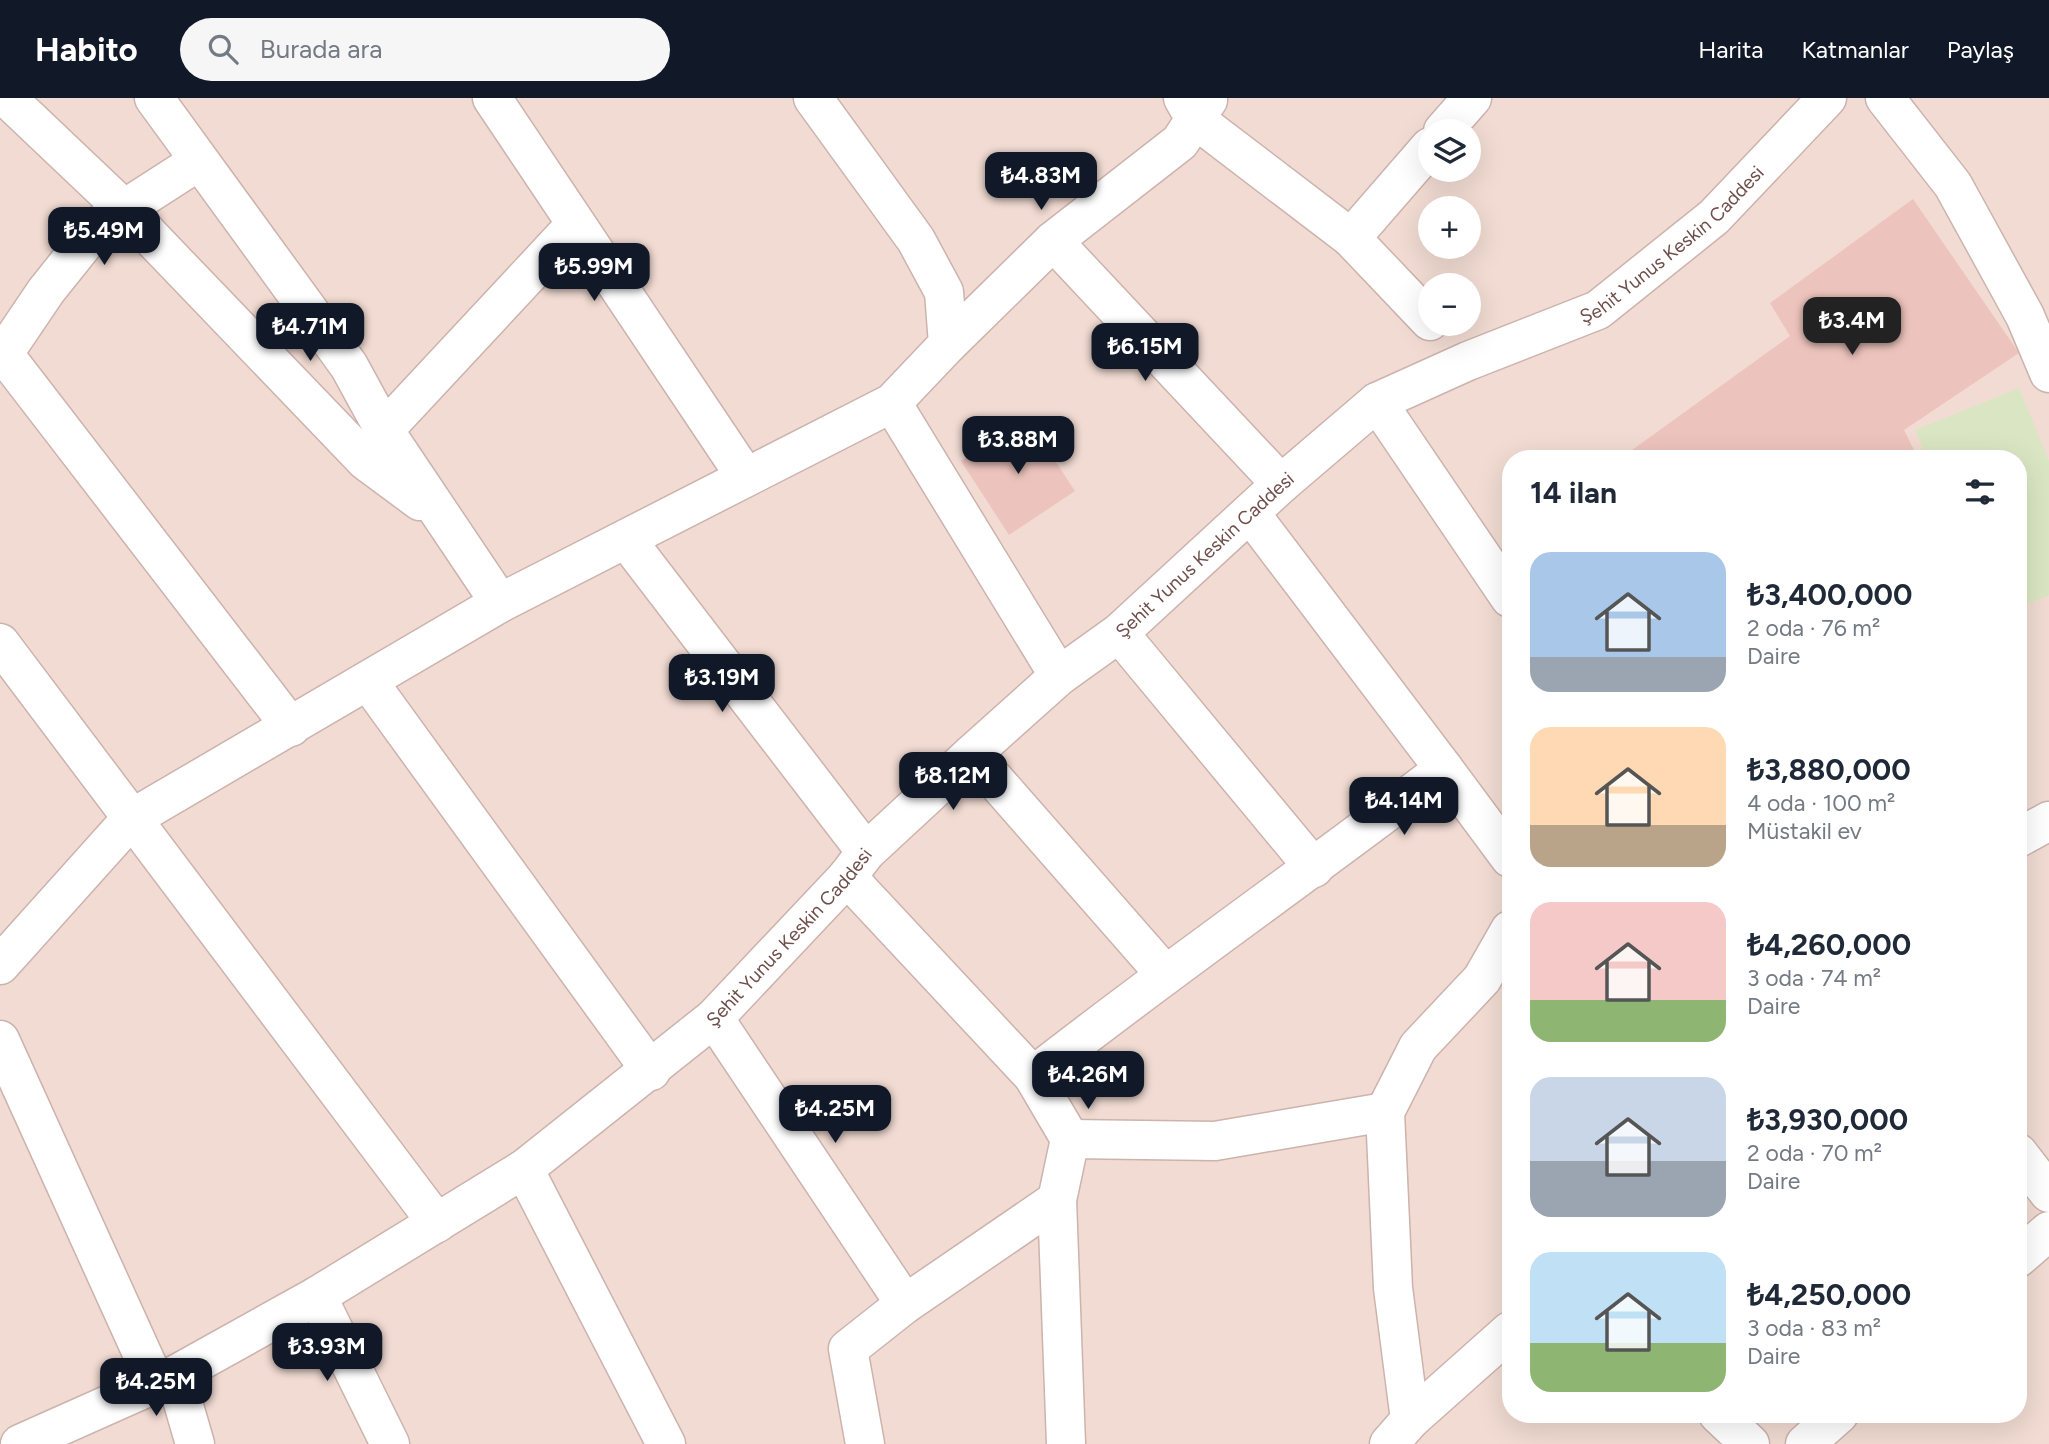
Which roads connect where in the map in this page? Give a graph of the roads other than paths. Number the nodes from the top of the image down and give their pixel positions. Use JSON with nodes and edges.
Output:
{"nodes":[{"id":1,"x":7,"y":98,"type":"edge"},
{"id":2,"x":154,"y":98,"type":"edge"},
{"id":3,"x":492,"y":98,"type":"edge"},
{"id":4,"x":814,"y":98,"type":"edge"},
{"id":5,"x":1472,"y":98,"type":"edge"},
{"id":6,"x":1827,"y":98,"type":"edge"},
{"id":7,"x":1885,"y":98,"type":"edge"},
{"id":8,"x":1196,"y":105,"type":"edge"},
{"id":9,"x":1454,"y":119,"type":"edge"},
{"id":10,"x":200,"y":161,"type":"junction"},
{"id":11,"x":1418,"y":161,"type":"edge"},
{"id":12,"x":124,"y":209,"type":"junction"},
{"id":13,"x":576,"y":223,"type":"junction"},
{"id":14,"x":1351,"y":238,"type":"junction"},
{"id":15,"x":1052,"y":241,"type":"junction"},
{"id":16,"x":1418,"y":308,"type":"edge"},
{"id":17,"x":1444,"y":336,"type":"edge"},
{"id":18,"x":948,"y":344,"type":"junction"},
{"id":19,"x":1,"y":354,"type":"edge"},
{"id":20,"x":1468,"y":361,"type":"junction"},
{"id":21,"x":2049,"y":373,"type":"edge"},
{"id":22,"x":1377,"y":402,"type":"junction"},
{"id":23,"x":892,"y":403,"type":"junction"},
{"id":24,"x":384,"y":430,"type":"junction"},
{"id":25,"x":745,"y":476,"type":"junction"},
{"id":26,"x":1281,"y":484,"type":"junction"},
{"id":27,"x":1250,"y":513,"type":"junction"},
{"id":28,"x":444,"y":519,"type":"junction"},
{"id":29,"x":626,"y":539,"type":"junction"},
{"id":30,"x":1502,"y":586,"type":"edge"},
{"id":31,"x":500,"y":604,"type":"junction"},
{"id":32,"x":1119,"y":633,"type":"junction"},
{"id":33,"x":0,"y":643,"type":"edge"},
{"id":34,"x":1059,"y":676,"type":"junction"},
{"id":35,"x":368,"y":681,"type":"junction"},
{"id":36,"x":291,"y":727,"type":"junction"},
{"id":37,"x":972,"y":754,"type":"junction"},
{"id":38,"x":1444,"y":769,"type":"junction"},
{"id":39,"x":131,"y":819,"type":"junction"},
{"id":40,"x":2049,"y":821,"type":"edge"},
{"id":41,"x":2027,"y":833,"type":"edge"},
{"id":42,"x":1502,"y":848,"type":"edge"},
{"id":43,"x":856,"y":865,"type":"junction"},
{"id":44,"x":1314,"y":868,"type":"junction"},
{"id":45,"x":1502,"y":944,"type":"edge"},
{"id":46,"x":0,"y":965,"type":"edge"},
{"id":47,"x":1164,"y":973,"type":"junction"},
{"id":48,"x":714,"y":1018,"type":"junction"},
{"id":49,"x":0,"y":1040,"type":"edge"},
{"id":50,"x":651,"y":1071,"type":"junction"},
{"id":51,"x":1033,"y":1076,"type":"junction"},
{"id":52,"x":1385,"y":1112,"type":"junction"},
{"id":53,"x":1070,"y":1139,"type":"junction"},
{"id":54,"x":2027,"y":1165,"type":"edge"},
{"id":55,"x":524,"y":1168,"type":"junction"},
{"id":56,"x":2049,"y":1193,"type":"edge"},
{"id":57,"x":1057,"y":1200,"type":"junction"},
{"id":58,"x":437,"y":1223,"type":"junction"},
{"id":59,"x":2049,"y":1231,"type":"edge"},
{"id":60,"x":2027,"y":1250,"type":"edge"},
{"id":61,"x":317,"y":1296,"type":"junction"},
{"id":62,"x":905,"y":1304,"type":"junction"},
{"id":63,"x":1502,"y":1338,"type":"edge"},
{"id":64,"x":165,"y":1378,"type":"junction"},
{"id":65,"x":1728,"y":1423,"type":"edge"},
{"id":66,"x":1829,"y":1423,"type":"edge"},
{"id":67,"x":1400,"y":1432,"type":"edge"},
{"id":68,"x":20,"y":1444,"type":"edge"},
{"id":69,"x":195,"y":1444,"type":"edge"},
{"id":70,"x":390,"y":1444,"type":"edge"},
{"id":71,"x":666,"y":1444,"type":"edge"},
{"id":72,"x":865,"y":1444,"type":"edge"},
{"id":73,"x":1066,"y":1444,"type":"edge"},
{"id":74,"x":1750,"y":1444,"type":"edge"},
{"id":75,"x":1805,"y":1444,"type":"edge"}],
"edges":[{"from":1,"to":12,"type":"street"},
{"from":2,"to":10,"type":"street"},
{"from":3,"to":13,"type":"street"},
{"from":4,"to":18,"type":"street"},
{"from":5,"to":9,"type":"street"},
{"from":6,"to":20,"type":"street","name":"Şehit Yunus Keskin Caddesi"},
{"from":7,"to":21,"type":"street"},
{"from":8,"to":14,"type":"street"},
{"from":8,"to":15,"type":"street"},
{"from":10,"to":12,"type":"street"},
{"from":10,"to":24,"type":"street"},
{"from":11,"to":14,"type":"street"},
{"from":12,"to":19,"type":"street"},
{"from":12,"to":28,"type":"street"},
{"from":13,"to":24,"type":"street"},
{"from":13,"to":25,"type":"street"},
{"from":14,"to":16,"type":"street"},
{"from":15,"to":18,"type":"street"},
{"from":15,"to":26,"type":"street"},
{"from":17,"to":20,"type":"street"},
{"from":18,"to":23,"type":"street"},
{"from":19,"to":36,"type":"street"},
{"from":20,"to":22,"type":"street","name":"Şehit Yunus Keskin Caddesi"},
{"from":22,"to":26,"type":"street","name":"Şehit Yunus Keskin Caddesi"},
{"from":22,"to":30,"type":"street"},
{"from":23,"to":25,"type":"street"},
{"from":23,"to":34,"type":"street"},
{"from":24,"to":28,"type":"street"},
{"from":25,"to":29,"type":"street"},
{"from":26,"to":27,"type":"street","name":"Şehit Yunus Keskin Caddesi"},
{"from":27,"to":32,"type":"street","name":"Şehit Yunus Keskin Caddesi"},
{"from":27,"to":38,"type":"street"},
{"from":28,"to":31,"type":"street"},
{"from":29,"to":31,"type":"street"},
{"from":29,"to":43,"type":"street"},
{"from":31,"to":35,"type":"street"},
{"from":32,"to":34,"type":"street","name":"Şehit Yunus Keskin Caddesi"},
{"from":32,"to":44,"type":"street"},
{"from":33,"to":39,"type":"street"},
{"from":34,"to":37,"type":"street","name":"Şehit Yunus Keskin Caddesi"},
{"from":35,"to":36,"type":"street"},
{"from":35,"to":50,"type":"street"},
{"from":36,"to":39,"type":"street"},
{"from":37,"to":43,"type":"street","name":"Şehit Yunus Keskin Caddesi"},
{"from":37,"to":47,"type":"street"},
{"from":38,"to":42,"type":"street"},
{"from":38,"to":44,"type":"street"},
{"from":39,"to":46,"type":"street"},
{"from":39,"to":58,"type":"street"},
{"from":40,"to":41,"type":"street"},
{"from":43,"to":48,"type":"street","name":"Şehit Yunus Keskin Caddesi"},
{"from":43,"to":51,"type":"street"},
{"from":44,"to":47,"type":"street"},
{"from":45,"to":52,"type":"street"},
{"from":47,"to":51,"type":"street"},
{"from":48,"to":50,"type":"street","name":"Şehit Yunus Keskin Caddesi"},
{"from":48,"to":62,"type":"street"},
{"from":49,"to":64,"type":"street"},
{"from":50,"to":55,"type":"street","name":"Şehit Yunus Keskin Caddesi"},
{"from":51,"to":53,"type":"street"},
{"from":52,"to":53,"type":"street"},
{"from":52,"to":67,"type":"street"},
{"from":53,"to":57,"type":"street"},
{"from":54,"to":56,"type":"street"},
{"from":55,"to":58,"type":"street","name":"Şehit Yunus Keskin Caddesi"},
{"from":55,"to":71,"type":"street"},
{"from":57,"to":62,"type":"street"},
{"from":57,"to":73,"type":"street"},
{"from":58,"to":61,"type":"street","name":"Şehit Yunus Keskin Caddesi"},
{"from":59,"to":60,"type":"street"},
{"from":61,"to":64,"type":"street","name":"Şehit Yunus Keskin Caddesi"},
{"from":61,"to":70,"type":"street"},
{"from":62,"to":72,"type":"street"},
{"from":63,"to":67,"type":"street"},
{"from":64,"to":68,"type":"street","name":"Şehit Yunus Keskin Caddesi"},
{"from":64,"to":69,"type":"street"},
{"from":65,"to":74,"type":"street"},
{"from":66,"to":75,"type":"street"}]}
